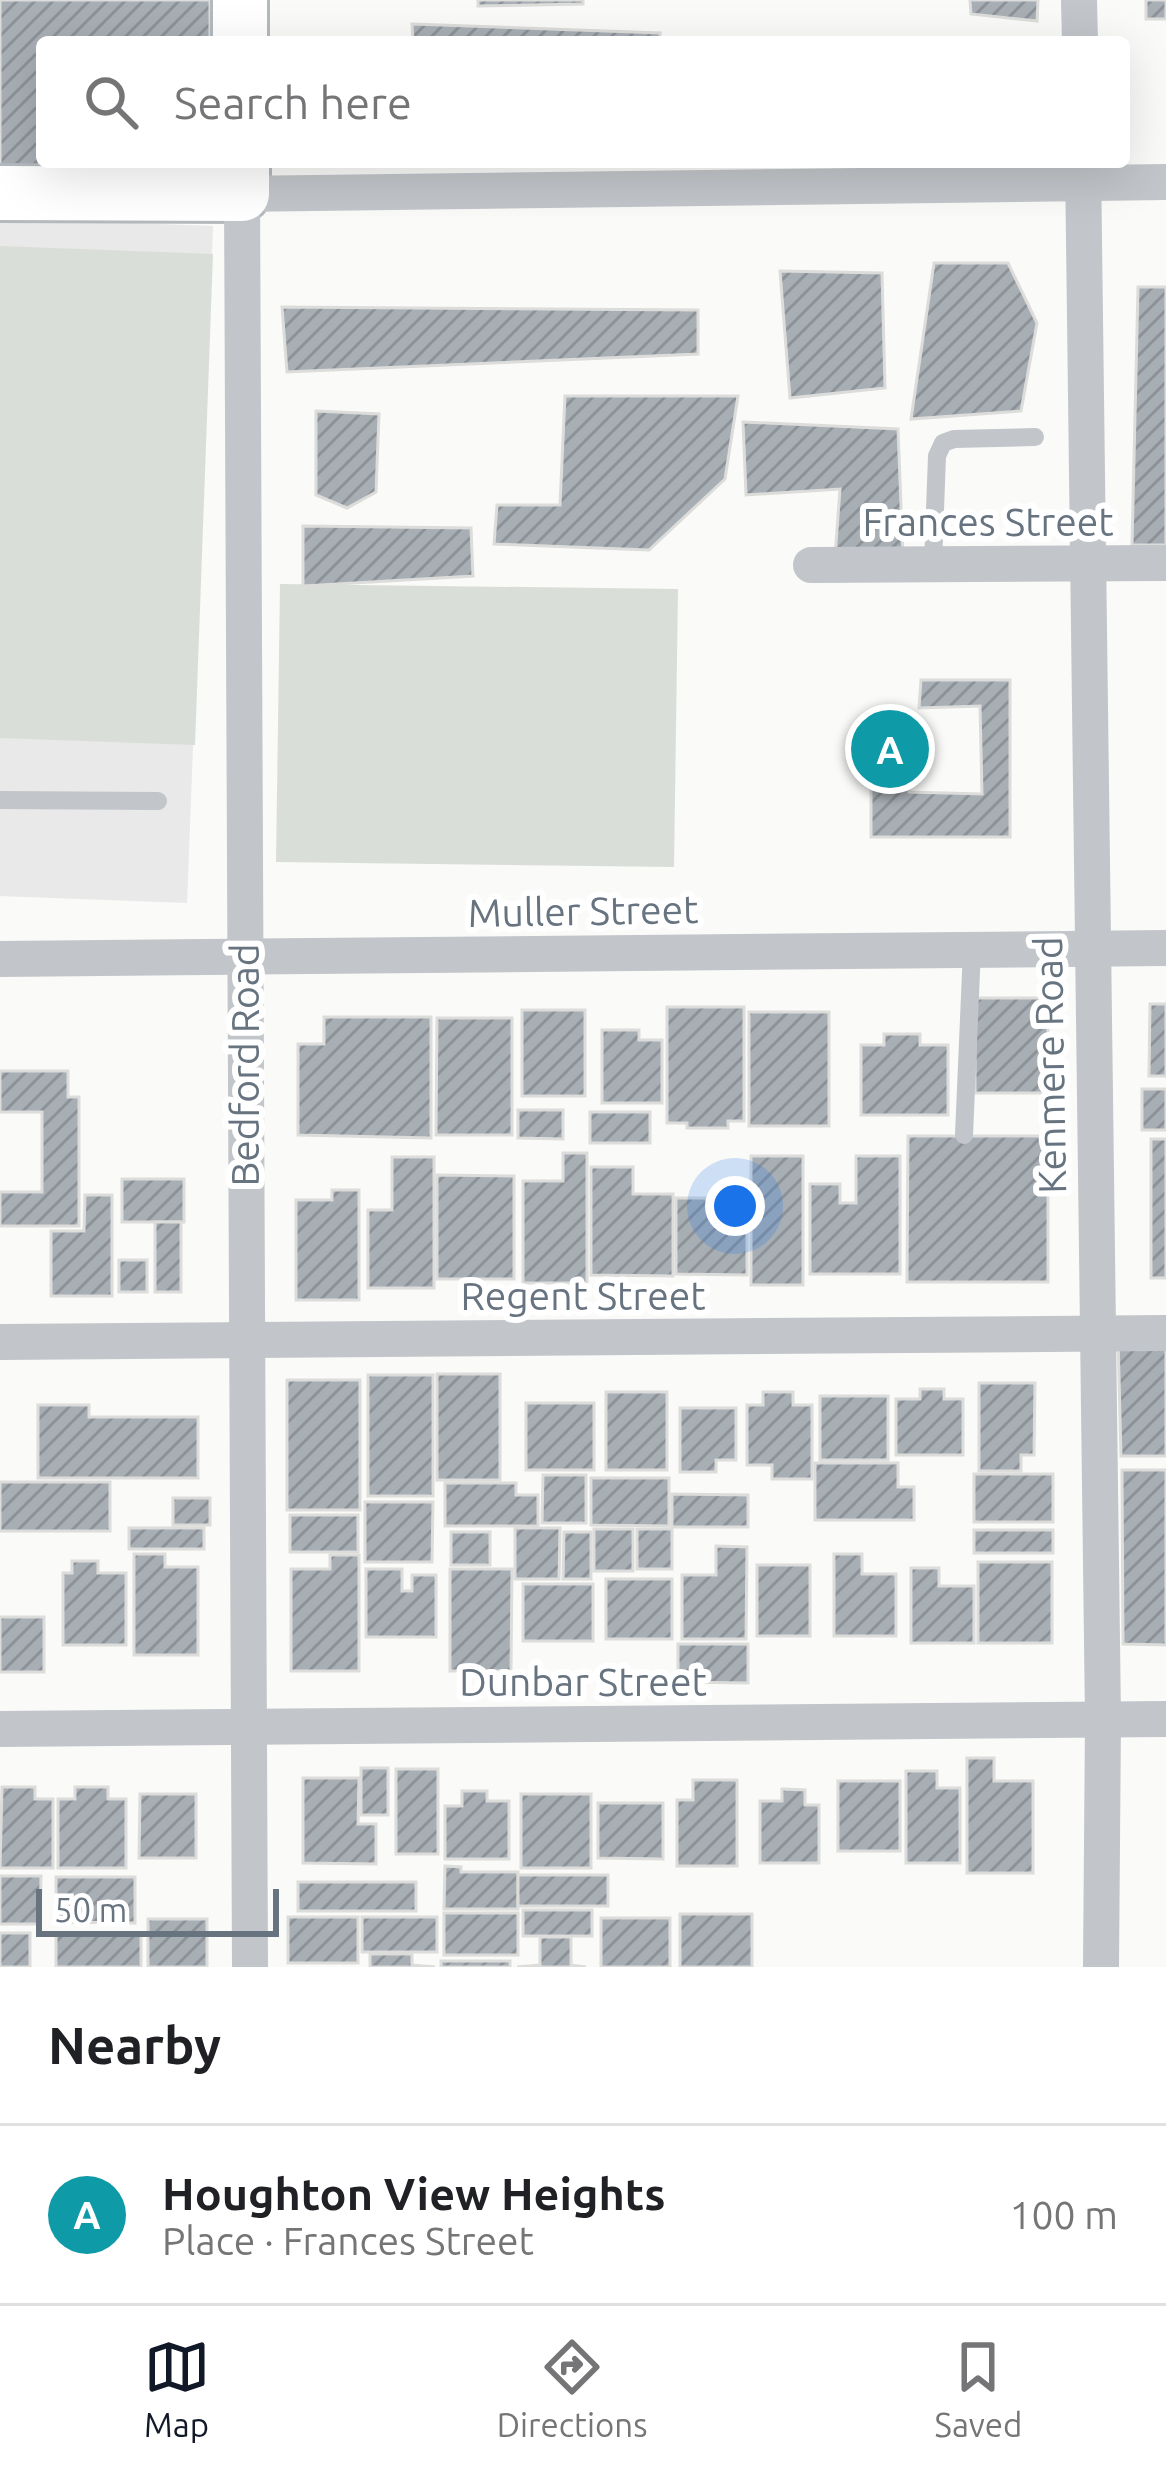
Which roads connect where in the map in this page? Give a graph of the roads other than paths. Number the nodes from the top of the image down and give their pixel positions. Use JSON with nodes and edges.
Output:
{"nodes":[{"id":1,"x":240,"y":0,"type":"edge"},
{"id":2,"x":1079,"y":0,"type":"edge"},
{"id":3,"x":240,"y":36,"type":"edge"},
{"id":4,"x":1080,"y":36,"type":"edge"},
{"id":5,"x":1083,"y":173,"type":"edge"},
{"id":6,"x":242,"y":178,"type":"edge"},
{"id":7,"x":1166,"y":182,"type":"edge"},
{"id":8,"x":0,"y":193,"type":"edge"},
{"id":9,"x":1035,"y":437,"type":"dead end"},
{"id":10,"x":1166,"y":562,"type":"edge"},
{"id":11,"x":1086,"y":563,"type":"junction"},
{"id":12,"x":933,"y":564,"type":"junction"},
{"id":13,"x":811,"y":565,"type":"dead end"},
{"id":14,"x":0,"y":800,"type":"edge"},
{"id":15,"x":158,"y":801,"type":"dead end"},
{"id":16,"x":1166,"y":947,"type":"edge"},
{"id":17,"x":1090,"y":948,"type":"junction"},
{"id":18,"x":972,"y":949,"type":"junction"},
{"id":19,"x":244,"y":956,"type":"junction"},
{"id":20,"x":0,"y":958,"type":"edge"},
{"id":21,"x":964,"y":1135,"type":"dead end"},
{"id":22,"x":1166,"y":1333,"type":"edge"},
{"id":23,"x":1097,"y":1334,"type":"junction"},
{"id":24,"x":247,"y":1340,"type":"junction"},
{"id":25,"x":0,"y":1342,"type":"edge"},
{"id":26,"x":1166,"y":1719,"type":"edge"},
{"id":27,"x":1102,"y":1720,"type":"junction"},
{"id":28,"x":249,"y":1726,"type":"junction"},
{"id":29,"x":0,"y":1729,"type":"edge"},
{"id":30,"x":250,"y":1967,"type":"edge"},
{"id":31,"x":1101,"y":1967,"type":"edge"}],
"edges":[{"from":1,"to":3,"type":"main road"},
{"from":2,"to":4,"type":"street"},
{"from":5,"to":6,"type":"street"},
{"from":5,"to":7,"type":"street"},
{"from":5,"to":11,"type":"street","name":"Kenmere Road"},
{"from":6,"to":8,"type":"main road"},
{"from":6,"to":19,"type":"street","name":"Bedford Road"},
{"from":9,"to":12,"type":"lane"},
{"from":10,"to":11,"type":"street","name":"Frances Street"},
{"from":11,"to":12,"type":"street","name":"Frances Street"},
{"from":11,"to":17,"type":"street","name":"Kenmere Road"},
{"from":12,"to":13,"type":"street","name":"Frances Street"},
{"from":14,"to":15,"type":"lane"},
{"from":16,"to":17,"type":"street","name":"Muller Street"},
{"from":17,"to":18,"type":"street","name":"Muller Street"},
{"from":17,"to":23,"type":"street","name":"Kenmere Road"},
{"from":18,"to":19,"type":"street","name":"Muller Street"},
{"from":18,"to":21,"type":"lane"},
{"from":19,"to":20,"type":"street","name":"Muller Street"},
{"from":19,"to":24,"type":"street","name":"Bedford Road"},
{"from":22,"to":23,"type":"street","name":"Regent Street"},
{"from":23,"to":24,"type":"street","name":"Regent Street"},
{"from":23,"to":27,"type":"street","name":"Kenmere Road"},
{"from":24,"to":25,"type":"street","name":"Regent Street"},
{"from":24,"to":28,"type":"street","name":"Bedford Road"},
{"from":26,"to":27,"type":"street","name":"Dunbar Street"},
{"from":27,"to":28,"type":"street","name":"Dunbar Street"},
{"from":27,"to":31,"type":"street","name":"Kenmere Road"},
{"from":28,"to":29,"type":"street","name":"Dunbar Street"},
{"from":28,"to":30,"type":"street","name":"Bedford Road"}]}
